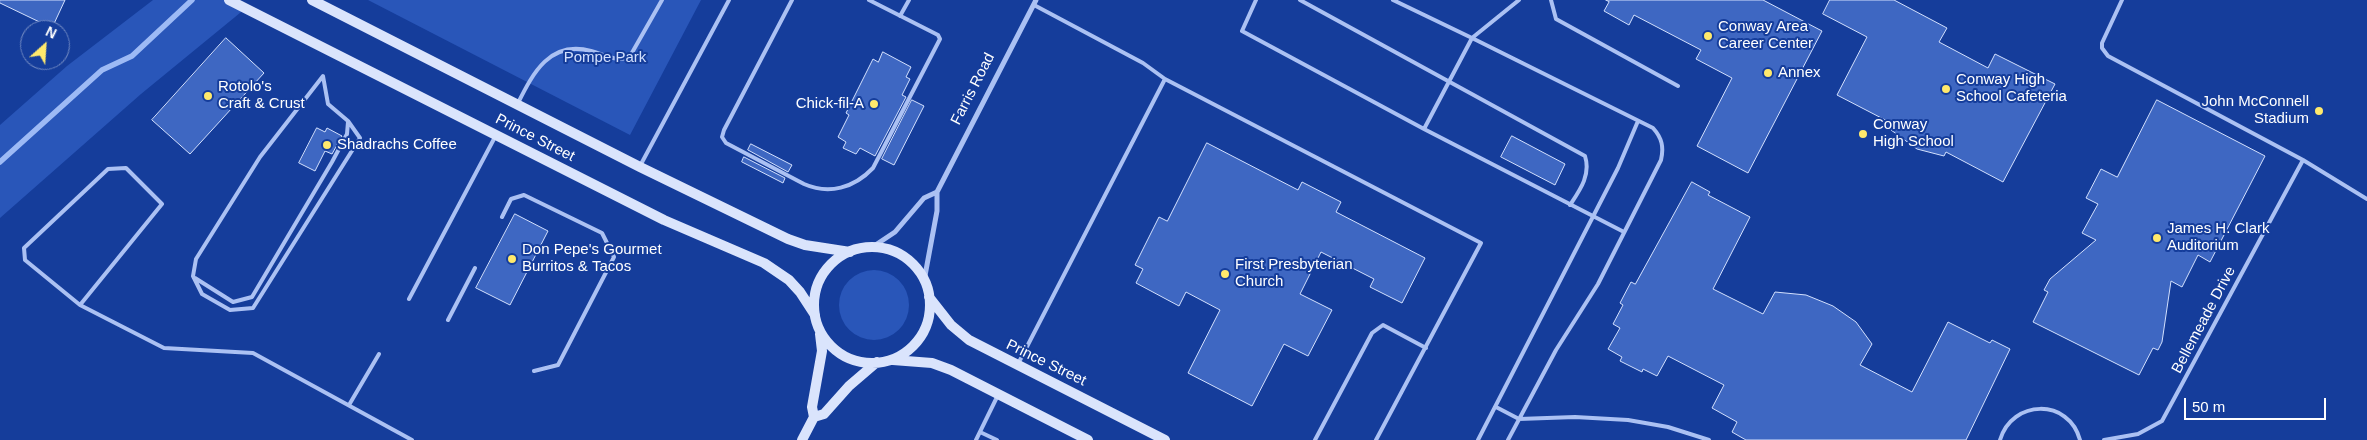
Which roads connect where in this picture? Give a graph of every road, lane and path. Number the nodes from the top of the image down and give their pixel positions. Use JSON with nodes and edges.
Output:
{"nodes":[{"id":1,"x":230,"y":0,"type":"edge"},
{"id":2,"x":312,"y":0,"type":"edge"},
{"id":3,"x":662,"y":0,"type":"edge"},
{"id":4,"x":729,"y":0,"type":"edge"},
{"id":5,"x":792,"y":0,"type":"edge"},
{"id":6,"x":869,"y":0,"type":"edge"},
{"id":7,"x":909,"y":0,"type":"edge"},
{"id":8,"x":1256,"y":0,"type":"edge"},
{"id":9,"x":1300,"y":0,"type":"edge"},
{"id":10,"x":1393,"y":0,"type":"edge"},
{"id":11,"x":1519,"y":0,"type":"edge"},
{"id":12,"x":1551,"y":0,"type":"edge"},
{"id":13,"x":2122,"y":0,"type":"edge"},
{"id":14,"x":1035,"y":2,"type":"edge"},
{"id":15,"x":900,"y":16,"type":"junction"},
{"id":16,"x":1472,"y":38,"type":"junction"},
{"id":17,"x":1165,"y":79,"type":"junction"},
{"id":18,"x":1448,"y":82,"type":"junction"},
{"id":19,"x":1678,"y":86,"type":"dead end"},
{"id":20,"x":517,"y":105,"type":"junction"},
{"id":21,"x":348,"y":121,"type":"junction"},
{"id":22,"x":1638,"y":121,"type":"junction"},
{"id":23,"x":1424,"y":129,"type":"junction"},
{"id":24,"x":496,"y":134,"type":"junction"},
{"id":25,"x":2303,"y":160,"type":"junction"},
{"id":26,"x":640,"y":167,"type":"junction"},
{"id":27,"x":937,"y":192,"type":"junction"},
{"id":28,"x":2367,"y":199,"type":"edge"},
{"id":29,"x":1570,"y":206,"type":"junction"},
{"id":30,"x":1592,"y":217,"type":"junction"},
{"id":31,"x":502,"y":218,"type":"dead end"},
{"id":32,"x":1624,"y":232,"type":"junction"},
{"id":33,"x":871,"y":248,"type":"junction"},
{"id":34,"x":850,"y":252,"type":"junction"},
{"id":35,"x":475,"y":268,"type":"dead end"},
{"id":36,"x":193,"y":276,"type":"junction"},
{"id":37,"x":924,"y":281,"type":"junction"},
{"id":38,"x":928,"y":296,"type":"junction"},
{"id":39,"x":409,"y":299,"type":"dead end"},
{"id":40,"x":80,"y":306,"type":"junction"},
{"id":41,"x":815,"y":315,"type":"junction"},
{"id":42,"x":448,"y":320,"type":"dead end"},
{"id":43,"x":820,"y":331,"type":"junction"},
{"id":44,"x":1426,"y":348,"type":"junction"},
{"id":45,"x":379,"y":354,"type":"dead end"},
{"id":46,"x":890,"y":360,"type":"junction"},
{"id":47,"x":877,"y":362,"type":"junction"},
{"id":48,"x":1017,"y":366,"type":"junction"},
{"id":49,"x":534,"y":371,"type":"dead end"},
{"id":50,"x":999,"y":394,"type":"junction"},
{"id":51,"x":349,"y":406,"type":"junction"},
{"id":52,"x":1496,"y":407,"type":"junction"},
{"id":53,"x":814,"y":417,"type":"junction"},
{"id":54,"x":1519,"y":419,"type":"junction"},
{"id":55,"x":980,"y":432,"type":"junction"},
{"id":56,"x":412,"y":440,"type":"edge"},
{"id":57,"x":802,"y":440,"type":"edge"},
{"id":58,"x":976,"y":440,"type":"edge"},
{"id":59,"x":997,"y":440,"type":"edge"},
{"id":60,"x":1088,"y":440,"type":"edge"},
{"id":61,"x":1165,"y":440,"type":"edge"},
{"id":62,"x":1314,"y":440,"type":"edge"},
{"id":63,"x":1376,"y":440,"type":"edge"},
{"id":64,"x":1478,"y":440,"type":"edge"},
{"id":65,"x":1508,"y":440,"type":"edge"},
{"id":66,"x":1709,"y":440,"type":"edge"},
{"id":67,"x":2000,"y":440,"type":"edge"},
{"id":68,"x":2080,"y":440,"type":"edge"},
{"id":69,"x":2104,"y":440,"type":"edge"}],
"edges":[{"from":1,"to":24,"type":"main road","name":"Prince Street"},
{"from":2,"to":20,"type":"main road","name":"Prince Street"},
{"from":3,"to":20,"type":"lane"},
{"from":4,"to":26,"type":"lane"},
{"from":5,"to":15,"type":"lane"},
{"from":6,"to":15,"type":"lane"},
{"from":7,"to":15,"type":"lane"},
{"from":8,"to":23,"type":"lane"},
{"from":9,"to":18,"type":"lane"},
{"from":10,"to":16,"type":"lane"},
{"from":11,"to":16,"type":"lane"},
{"from":12,"to":19,"type":"lane"},
{"from":13,"to":25,"type":"lane"},
{"from":14,"to":17,"type":"lane"},
{"from":14,"to":27,"type":"street","name":"Farris Road"},
{"from":16,"to":18,"type":"lane"},
{"from":16,"to":22,"type":"lane"},
{"from":17,"to":44,"type":"lane"},
{"from":17,"to":48,"type":"lane"},
{"from":18,"to":23,"type":"lane"},
{"from":18,"to":29,"type":"lane"},
{"from":20,"to":26,"type":"main road","name":"Prince Street"},
{"from":21,"to":36,"type":"lane"},
{"from":21,"to":36,"type":"lane"},
{"from":21,"to":36,"type":"lane"},
{"from":22,"to":30,"type":"lane"},
{"from":22,"to":32,"type":"lane"},
{"from":23,"to":29,"type":"lane"},
{"from":24,"to":39,"type":"lane"},
{"from":24,"to":41,"type":"main road","name":"Prince Street"},
{"from":25,"to":28,"type":"lane"},
{"from":25,"to":69,"type":"lane","name":"Bellemeade Drive"},
{"from":26,"to":34,"type":"main road","name":"Prince Street"},
{"from":27,"to":33,"type":"street","name":"Farris Road"},
{"from":27,"to":37,"type":"street","name":"Farris Road"},
{"from":29,"to":30,"type":"lane"},
{"from":30,"to":32,"type":"lane"},
{"from":30,"to":52,"type":"lane"},
{"from":31,"to":49,"type":"lane"},
{"from":32,"to":54,"type":"lane"},
{"from":33,"to":34,"type":"main road"},
{"from":33,"to":37,"type":"main road"},
{"from":34,"to":41,"type":"main road"},
{"from":35,"to":42,"type":"lane"},
{"from":37,"to":38,"type":"main road"},
{"from":38,"to":46,"type":"main road"},
{"from":38,"to":48,"type":"main road","name":"Prince Street"},
{"from":40,"to":40,"type":"lane"},
{"from":40,"to":51,"type":"lane"},
{"from":41,"to":43,"type":"main road"},
{"from":43,"to":47,"type":"main road"},
{"from":43,"to":53,"type":"main road"},
{"from":44,"to":62,"type":"lane"},
{"from":44,"to":63,"type":"lane"},
{"from":45,"to":51,"type":"lane"},
{"from":46,"to":47,"type":"main road"},
{"from":46,"to":50,"type":"main road"},
{"from":47,"to":53,"type":"main road"},
{"from":48,"to":61,"type":"main road","name":"Prince Street"},
{"from":50,"to":55,"type":"lane"},
{"from":50,"to":60,"type":"main road"},
{"from":51,"to":56,"type":"lane"},
{"from":52,"to":54,"type":"lane"},
{"from":52,"to":64,"type":"lane"},
{"from":53,"to":57,"type":"main road"},
{"from":54,"to":65,"type":"lane"},
{"from":54,"to":66,"type":"lane"},
{"from":55,"to":58,"type":"lane"},
{"from":55,"to":59,"type":"lane"},
{"from":67,"to":68,"type":"lane"}]}
